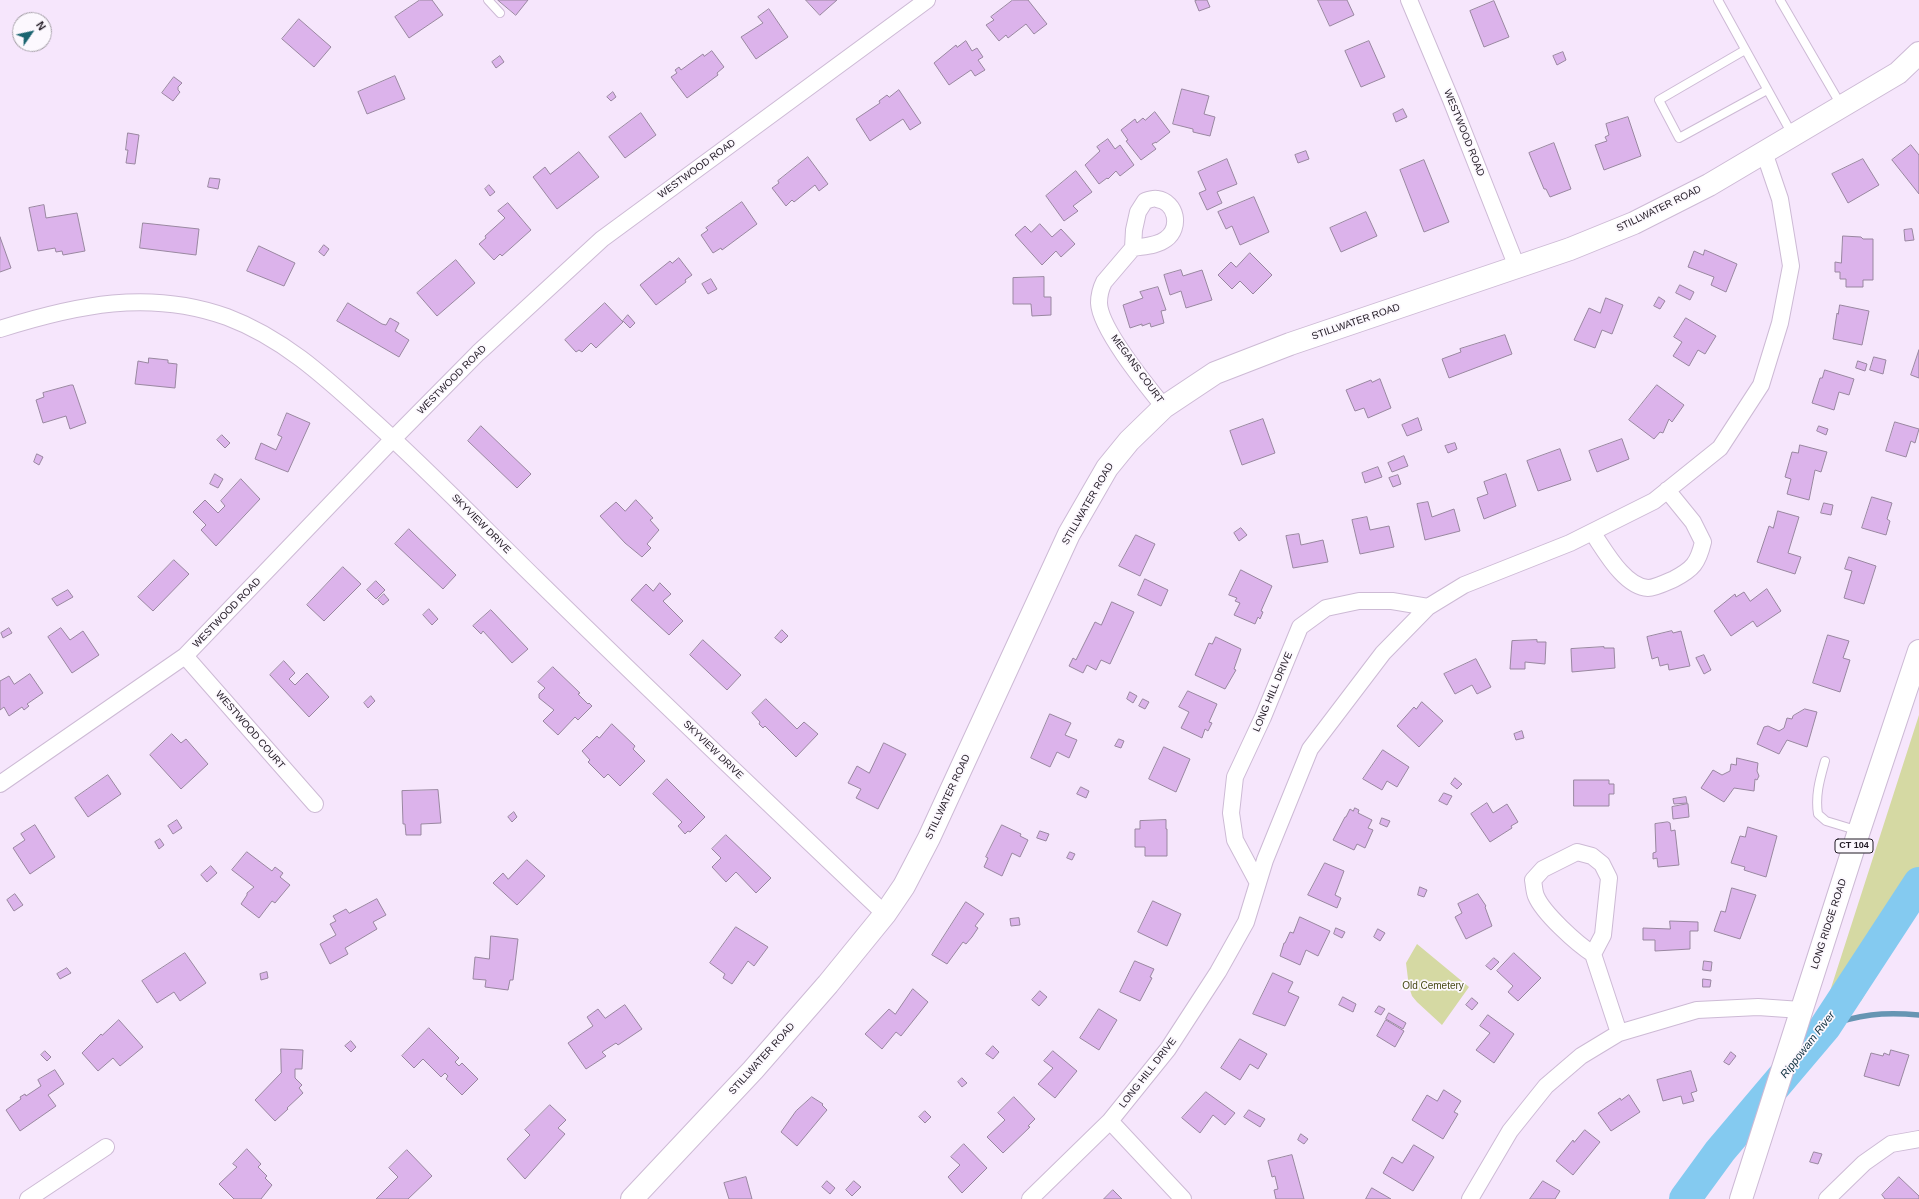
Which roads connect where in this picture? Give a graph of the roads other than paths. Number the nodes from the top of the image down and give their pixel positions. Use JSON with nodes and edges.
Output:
{"nodes":[{"id":1,"x":488,"y":0,"type":"edge"},
{"id":2,"x":927,"y":0,"type":"edge"},
{"id":3,"x":1409,"y":0,"type":"edge"},
{"id":4,"x":1718,"y":0,"type":"edge"},
{"id":5,"x":1780,"y":0,"type":"edge"},
{"id":6,"x":500,"y":13,"type":"dead end"},
{"id":7,"x":1746,"y":50,"type":"junction"},
{"id":8,"x":1919,"y":53,"type":"edge"},
{"id":9,"x":1909,"y":72,"type":"edge"},
{"id":10,"x":1767,"y":90,"type":"junction"},
{"id":11,"x":1842,"y":106,"type":"junction"},
{"id":12,"x":1792,"y":135,"type":"junction"},
{"id":13,"x":1764,"y":152,"type":"junction"},
{"id":14,"x":1133,"y":248,"type":"dead end"},
{"id":15,"x":1517,"y":267,"type":"junction"},
{"id":16,"x":0,"y":329,"type":"edge"},
{"id":17,"x":1164,"y":407,"type":"junction"},
{"id":18,"x":393,"y":439,"type":"junction"},
{"id":19,"x":1667,"y":490,"type":"junction"},
{"id":20,"x":1592,"y":532,"type":"junction"},
{"id":21,"x":1428,"y":607,"type":"junction"},
{"id":22,"x":1919,"y":651,"type":"edge"},
{"id":23,"x":185,"y":656,"type":"junction"},
{"id":24,"x":1825,"y":761,"type":"dead end"},
{"id":25,"x":0,"y":784,"type":"edge"},
{"id":26,"x":315,"y":804,"type":"dead end"},
{"id":27,"x":1859,"y":831,"type":"junction"},
{"id":28,"x":1258,"y":883,"type":"junction"},
{"id":29,"x":885,"y":914,"type":"junction"},
{"id":30,"x":1593,"y":954,"type":"junction"},
{"id":31,"x":1801,"y":1010,"type":"junction"},
{"id":32,"x":1619,"y":1033,"type":"junction"},
{"id":33,"x":1110,"y":1120,"type":"junction"},
{"id":34,"x":1919,"y":1139,"type":"edge"},
{"id":35,"x":106,"y":1147,"type":"dead end"},
{"id":36,"x":28,"y":1199,"type":"edge"},
{"id":37,"x":632,"y":1199,"type":"edge"},
{"id":38,"x":1030,"y":1199,"type":"edge"},
{"id":39,"x":1182,"y":1199,"type":"edge"},
{"id":40,"x":1470,"y":1199,"type":"edge"},
{"id":41,"x":1742,"y":1199,"type":"edge"},
{"id":42,"x":1827,"y":1199,"type":"edge"}],
"edges":[{"from":1,"to":6,"type":"lane"},
{"from":2,"to":18,"type":"street","name":"WESTWOOD ROAD"},
{"from":3,"to":15,"type":"street","name":"WESTWOOD ROAD"},
{"from":4,"to":7,"type":"lane"},
{"from":5,"to":11,"type":"lane"},
{"from":7,"to":10,"type":"lane"},
{"from":7,"to":10,"type":"lane"},
{"from":8,"to":9,"type":"main road","name":"STILLWATER ROAD"},
{"from":9,"to":11,"type":"main road","name":"STILLWATER ROAD"},
{"from":10,"to":12,"type":"lane"},
{"from":11,"to":12,"type":"main road","name":"STILLWATER ROAD"},
{"from":12,"to":13,"type":"main road","name":"STILLWATER ROAD"},
{"from":13,"to":15,"type":"main road","name":"STILLWATER ROAD"},
{"from":13,"to":19,"type":"street","name":"LONG HILL DRIVE"},
{"from":14,"to":17,"type":"street","name":"MEGANS COURT"},
{"from":15,"to":17,"type":"main road","name":"STILLWATER ROAD"},
{"from":16,"to":18,"type":"street","name":"SKYVIEW DRIVE"},
{"from":17,"to":29,"type":"main road","name":"STILLWATER ROAD"},
{"from":18,"to":23,"type":"street","name":"WESTWOOD ROAD"},
{"from":18,"to":29,"type":"street","name":"SKYVIEW DRIVE"},
{"from":19,"to":20,"type":"street","name":"LONG HILL DRIVE"},
{"from":19,"to":20,"type":"street"},
{"from":20,"to":21,"type":"street","name":"LONG HILL DRIVE"},
{"from":21,"to":28,"type":"street","name":"LONG HILL DRIVE"},
{"from":21,"to":28,"type":"street","name":"LONG HILL DRIVE"},
{"from":22,"to":27,"type":"main road","name":"LONG RIDGE ROAD","number":"CT 104"},
{"from":23,"to":25,"type":"street","name":"WESTWOOD ROAD"},
{"from":23,"to":26,"type":"street","name":"WESTWOOD COURT"},
{"from":24,"to":27,"type":"lane"},
{"from":27,"to":31,"type":"main road","name":"LONG RIDGE ROAD","number":"CT 104"},
{"from":28,"to":33,"type":"street","name":"LONG HILL DRIVE"},
{"from":29,"to":37,"type":"main road","name":"STILLWATER ROAD"},
{"from":30,"to":30,"type":"street"},
{"from":30,"to":32,"type":"street"},
{"from":31,"to":32,"type":"street"},
{"from":31,"to":41,"type":"main road","name":"LONG RIDGE ROAD","number":"CT 104"},
{"from":32,"to":40,"type":"street"},
{"from":33,"to":38,"type":"street","name":"LONG HILL DRIVE"},
{"from":33,"to":39,"type":"street"},
{"from":34,"to":42,"type":"street"},
{"from":35,"to":36,"type":"street"}]}
